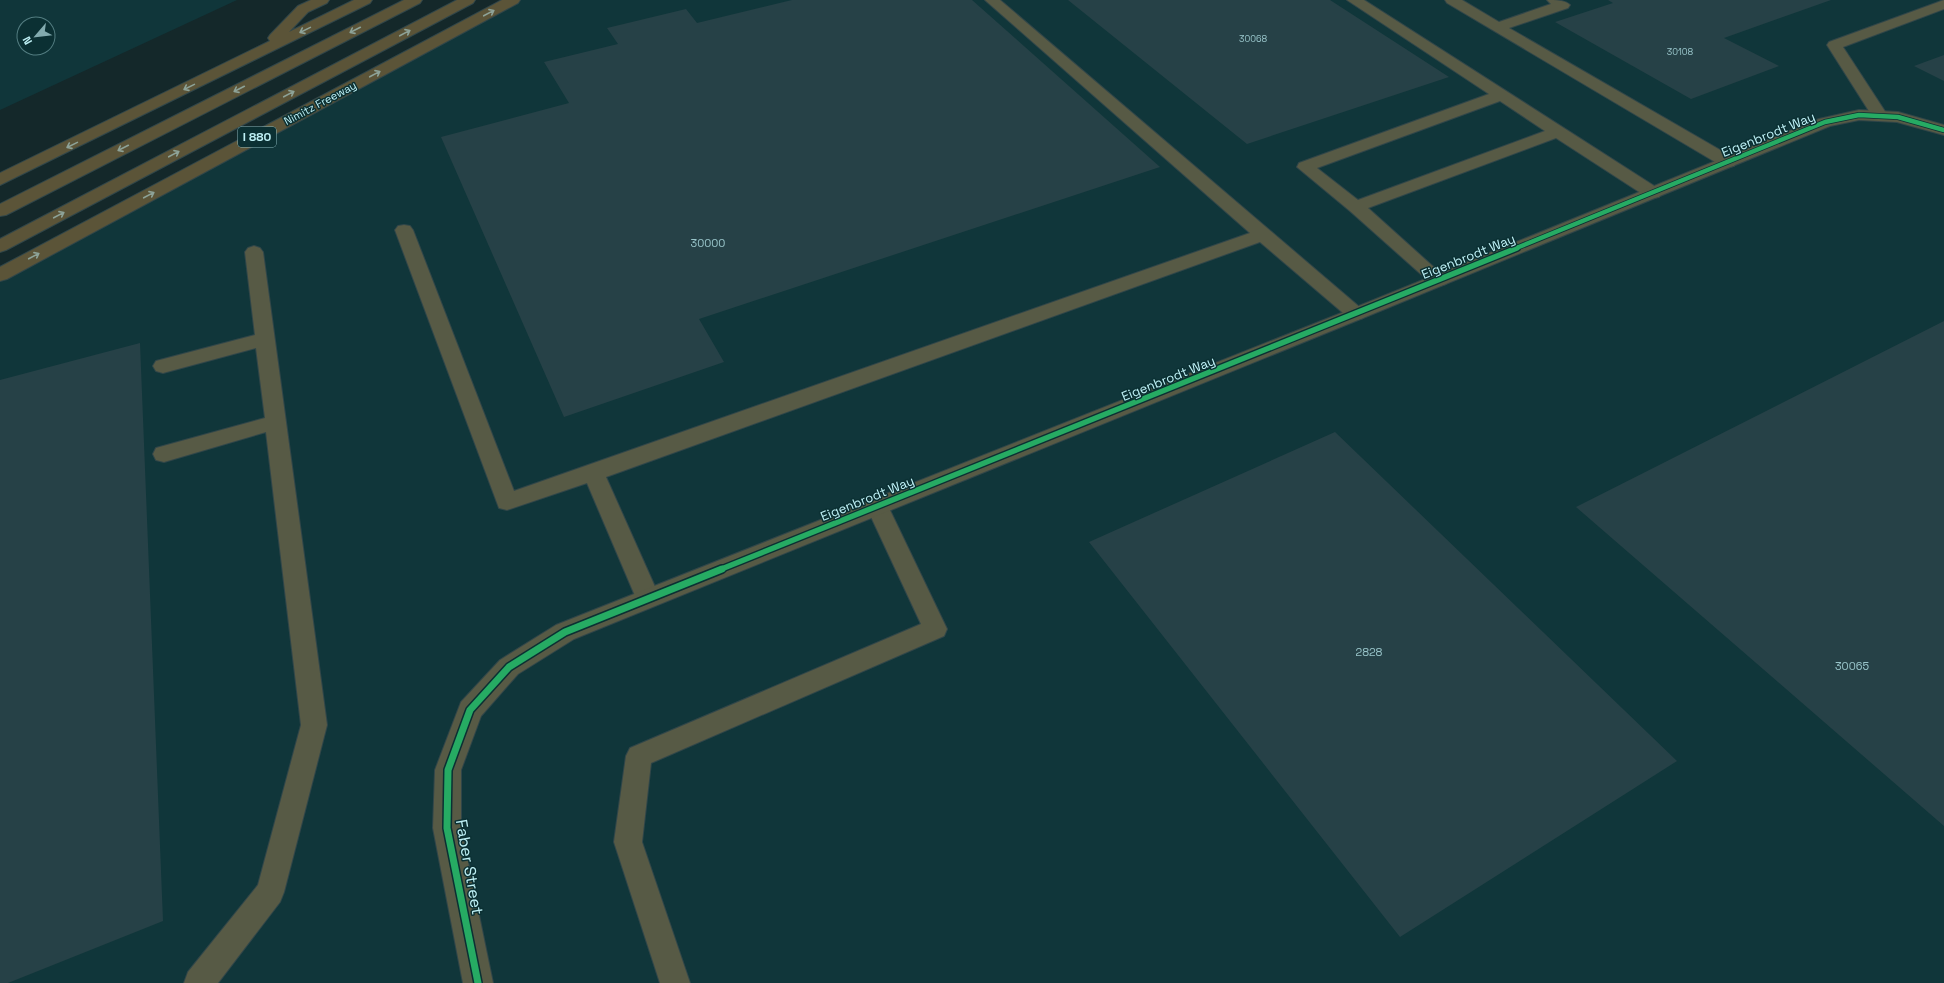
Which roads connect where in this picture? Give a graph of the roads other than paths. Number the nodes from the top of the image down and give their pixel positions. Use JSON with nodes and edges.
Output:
{"nodes":[{"id":1,"x":322,"y":0,"type":"edge"},
{"id":2,"x":365,"y":0,"type":"edge"},
{"id":3,"x":415,"y":0,"type":"edge"},
{"id":4,"x":468,"y":0,"type":"edge"},
{"id":5,"x":513,"y":0,"type":"edge"},
{"id":6,"x":992,"y":0,"type":"edge"},
{"id":7,"x":1354,"y":0,"type":"edge"},
{"id":8,"x":1452,"y":0,"type":"edge"},
{"id":9,"x":1554,"y":0,"type":"edge"},
{"id":10,"x":1944,"y":4,"type":"edge"},
{"id":11,"x":1497,"y":27,"type":"junction"},
{"id":12,"x":264,"y":50,"type":"junction"},
{"id":13,"x":1502,"y":95,"type":"junction"},
{"id":14,"x":1889,"y":116,"type":"junction"},
{"id":15,"x":1944,"y":130,"type":"edge"},
{"id":16,"x":1559,"y":131,"type":"junction"},
{"id":17,"x":1728,"y":162,"type":"junction"},
{"id":18,"x":0,"y":180,"type":"edge"},
{"id":19,"x":1653,"y":193,"type":"junction"},
{"id":20,"x":1356,"y":208,"type":"junction"},
{"id":21,"x":0,"y":210,"type":"edge"},
{"id":22,"x":404,"y":230,"type":"dead end"},
{"id":23,"x":1263,"y":235,"type":"junction"},
{"id":24,"x":0,"y":246,"type":"edge"},
{"id":25,"x":254,"y":252,"type":"dead end"},
{"id":26,"x":0,"y":275,"type":"edge"},
{"id":27,"x":1438,"y":280,"type":"junction"},
{"id":28,"x":1356,"y":314,"type":"junction"},
{"id":29,"x":265,"y":339,"type":"junction"},
{"id":30,"x":163,"y":366,"type":"dead end"},
{"id":31,"x":276,"y":422,"type":"junction"},
{"id":32,"x":164,"y":454,"type":"dead end"},
{"id":33,"x":593,"y":474,"type":"junction"},
{"id":34,"x":876,"y":506,"type":"junction"},
{"id":35,"x":648,"y":598,"type":"junction"},
{"id":36,"x":470,"y":710,"type":"joint"},
{"id":37,"x":199,"y":983,"type":"edge"},
{"id":38,"x":478,"y":983,"type":"edge"},
{"id":39,"x":674,"y":983,"type":"edge"}],
"edges":[{"from":1,"to":12,"type":"highway"},
{"from":2,"to":12,"type":"highway","one_way":true},
{"from":3,"to":21,"type":"highway","one_way":true},
{"from":24,"to":4,"type":"highway","number":"I 880","one_way":true},
{"from":26,"to":5,"type":"highway","name":"Nimitz Freeway","number":"I 880","one_way":true},
{"from":6,"to":23,"type":"street"},
{"from":7,"to":13,"type":"street"},
{"from":8,"to":11,"type":"street"},
{"from":9,"to":11,"type":"street"},
{"from":10,"to":14,"type":"street"},
{"from":11,"to":17,"type":"street"},
{"from":12,"to":18,"type":"highway","one_way":true},
{"from":13,"to":16,"type":"street"},
{"from":13,"to":20,"type":"street"},
{"from":14,"to":15,"type":"street","name":"Eigenbrodt Way"},
{"from":14,"to":17,"type":"street","name":"Eigenbrodt Way"},
{"from":16,"to":19,"type":"street"},
{"from":16,"to":20,"type":"street"},
{"from":17,"to":19,"type":"street","name":"Eigenbrodt Way"},
{"from":19,"to":27,"type":"street","name":"Eigenbrodt Way"},
{"from":20,"to":27,"type":"street"},
{"from":22,"to":33,"type":"street"},
{"from":23,"to":28,"type":"street"},
{"from":23,"to":33,"type":"street"},
{"from":25,"to":29,"type":"street"},
{"from":27,"to":28,"type":"street","name":"Eigenbrodt Way"},
{"from":28,"to":34,"type":"street","name":"Eigenbrodt Way"},
{"from":29,"to":30,"type":"street"},
{"from":29,"to":31,"type":"street"},
{"from":31,"to":32,"type":"street"},
{"from":31,"to":37,"type":"street"},
{"from":33,"to":35,"type":"street"},
{"from":34,"to":35,"type":"street","name":"Eigenbrodt Way"},
{"from":34,"to":39,"type":"street"},
{"from":35,"to":36,"type":"street","name":"Eigenbrodt Way"},
{"from":36,"to":38,"type":"street","name":"Faber Street"}]}
